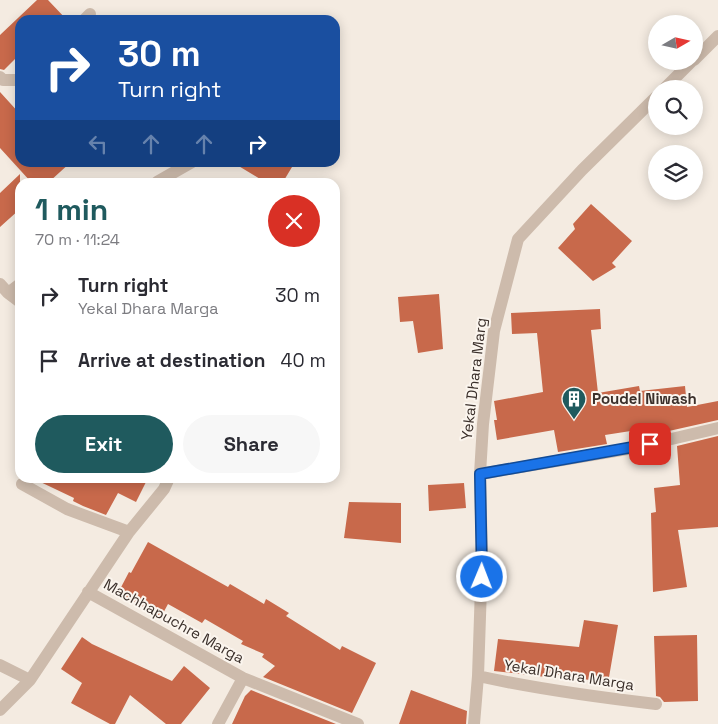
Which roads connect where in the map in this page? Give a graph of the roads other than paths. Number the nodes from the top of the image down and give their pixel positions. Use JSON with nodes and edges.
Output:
{"nodes":[{"id":1,"x":718,"y":36,"type":"edge"},
{"id":2,"x":703,"y":51,"type":"edge"},
{"id":3,"x":684,"y":70,"type":"edge"},
{"id":4,"x":0,"y":78,"type":"edge"},
{"id":5,"x":15,"y":80,"type":"edge"},
{"id":6,"x":673,"y":80,"type":"edge"},
{"id":7,"x":648,"y":105,"type":"edge"},
{"id":8,"x":183,"y":167,"type":"edge"},
{"id":9,"x":164,"y":178,"type":"edge"},
{"id":10,"x":4,"y":288,"type":"edge"},
{"id":11,"x":15,"y":298,"type":"edge"},
{"id":12,"x":718,"y":428,"type":"edge"},
{"id":13,"x":480,"y":474,"type":"junction"},
{"id":14,"x":167,"y":483,"type":"edge"},
{"id":15,"x":22,"y":484,"type":"dead end"},
{"id":16,"x":129,"y":532,"type":"junction"},
{"id":17,"x":88,"y":592,"type":"junction"},
{"id":18,"x":0,"y":665,"type":"edge"},
{"id":19,"x":478,"y":676,"type":"junction"},
{"id":20,"x":243,"y":678,"type":"junction"},
{"id":21,"x":30,"y":680,"type":"junction"},
{"id":22,"x":656,"y":704,"type":"dead end"},
{"id":23,"x":0,"y":710,"type":"edge"},
{"id":24,"x":218,"y":724,"type":"edge"},
{"id":25,"x":358,"y":724,"type":"edge"},
{"id":26,"x":474,"y":724,"type":"edge"}],
"edges":[{"from":1,"to":2,"type":"street"},
{"from":3,"to":6,"type":"street"},
{"from":4,"to":5,"type":"street"},
{"from":7,"to":13,"type":"street","name":"Yekal Dhara Marg"},
{"from":8,"to":9,"type":"street"},
{"from":10,"to":11,"type":"street"},
{"from":12,"to":13,"type":"street"},
{"from":13,"to":19,"type":"street","name":"Yekal Dhara Marg"},
{"from":14,"to":16,"type":"street"},
{"from":15,"to":16,"type":"street"},
{"from":16,"to":17,"type":"street"},
{"from":17,"to":20,"type":"street","name":"Machhapuchre Marga"},
{"from":17,"to":21,"type":"street"},
{"from":18,"to":21,"type":"street"},
{"from":19,"to":22,"type":"street","name":"Yekal Dhara Marga"},
{"from":19,"to":26,"type":"street","name":"Yekal Dhara Marg"},
{"from":20,"to":24,"type":"street","name":"Machhapuchre Marga"},
{"from":20,"to":25,"type":"street","name":"Machhapuchre Marga"},
{"from":21,"to":23,"type":"street"}]}
